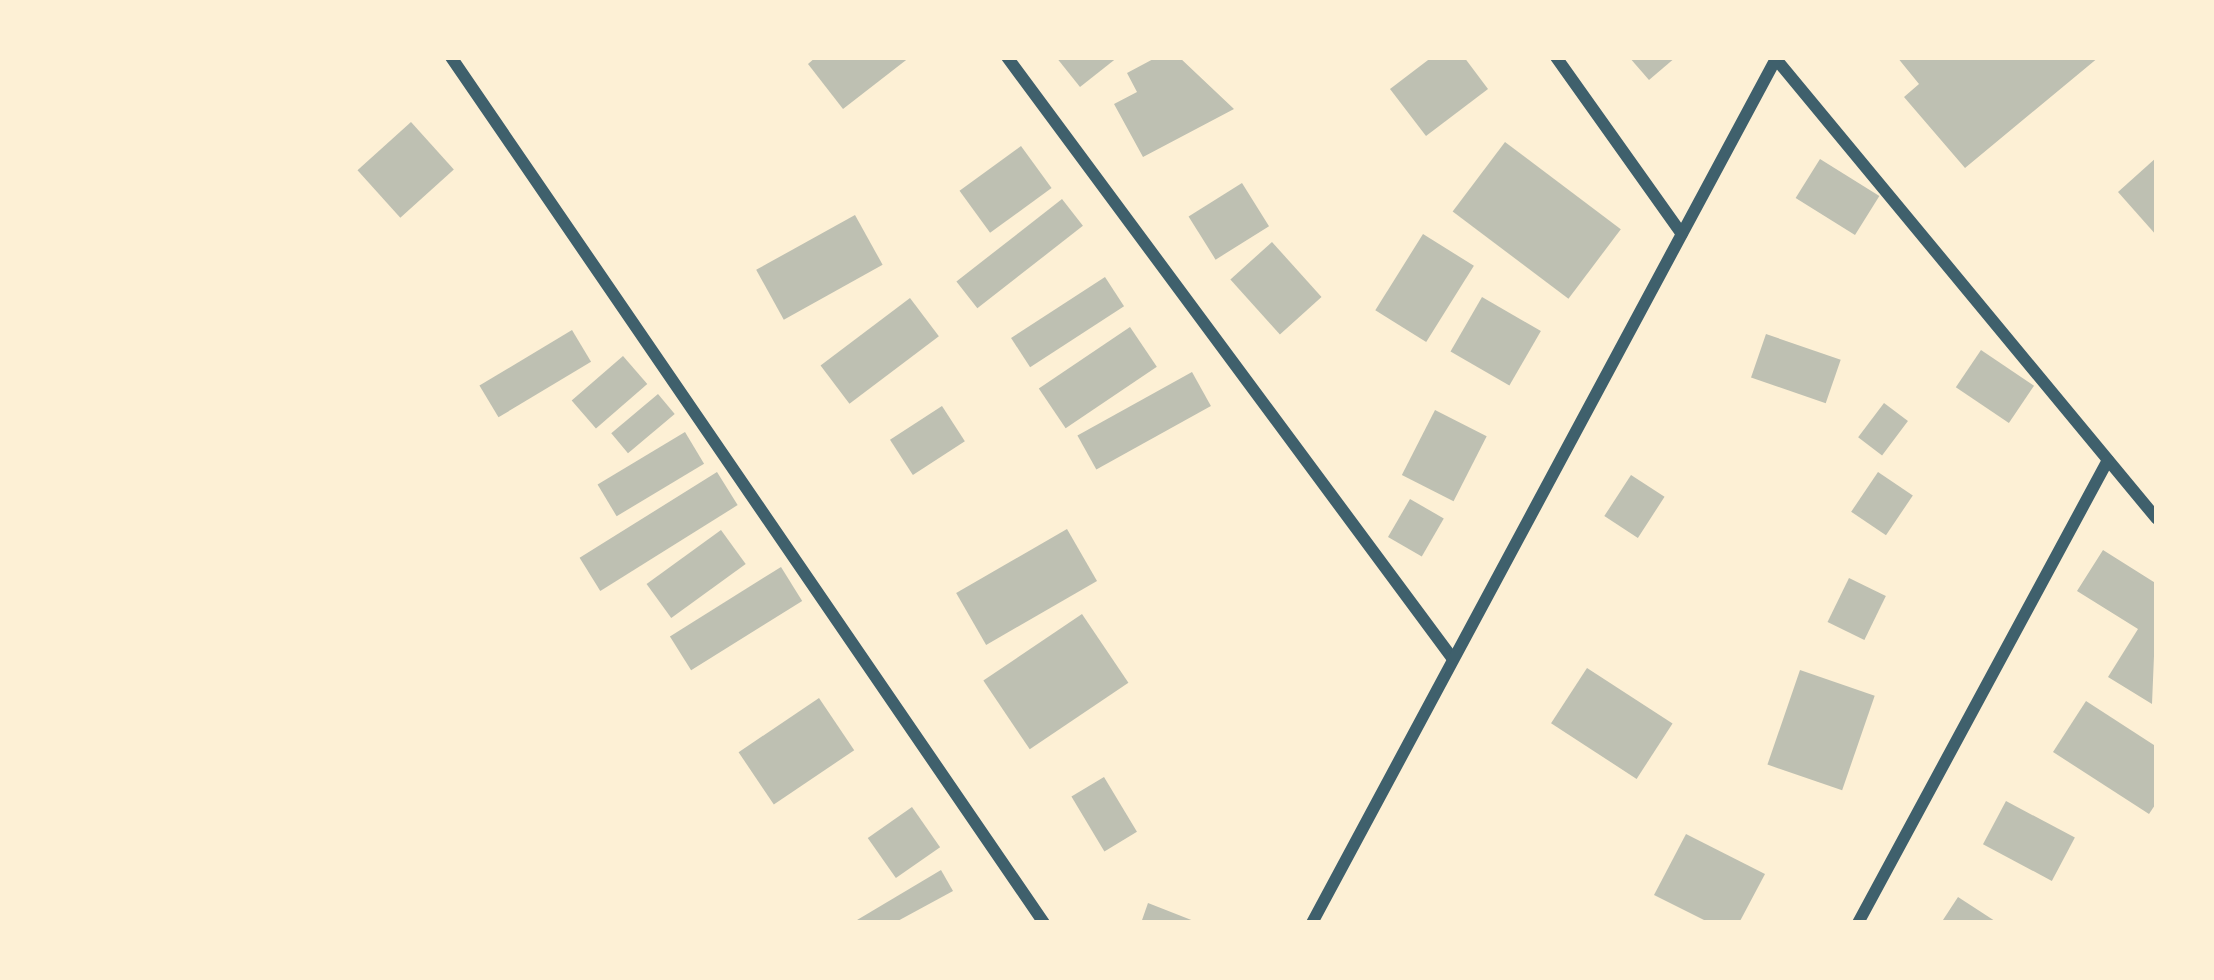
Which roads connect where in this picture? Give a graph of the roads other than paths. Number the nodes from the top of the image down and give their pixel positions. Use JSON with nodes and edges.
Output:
{"nodes":[{"id":1,"x":451,"y":57,"type":"edge"},
{"id":2,"x":1007,"y":57,"type":"edge"},
{"id":3,"x":1556,"y":57,"type":"edge"},
{"id":4,"x":1777,"y":58,"type":"edge"},
{"id":5,"x":1682,"y":234,"type":"junction"},
{"id":6,"x":2108,"y":460,"type":"junction"},
{"id":7,"x":2157,"y":519,"type":"edge"},
{"id":8,"x":1453,"y":659,"type":"junction"},
{"id":9,"x":1044,"y":923,"type":"edge"},
{"id":10,"x":1312,"y":923,"type":"edge"},
{"id":11,"x":1858,"y":923,"type":"edge"}],
"edges":[{"from":1,"to":9,"type":"street"},
{"from":2,"to":8,"type":"street"},
{"from":3,"to":5,"type":"street"},
{"from":4,"to":5,"type":"street"},
{"from":4,"to":6,"type":"street"},
{"from":5,"to":8,"type":"street"},
{"from":6,"to":7,"type":"street"},
{"from":6,"to":11,"type":"street"},
{"from":8,"to":10,"type":"street"}]}
